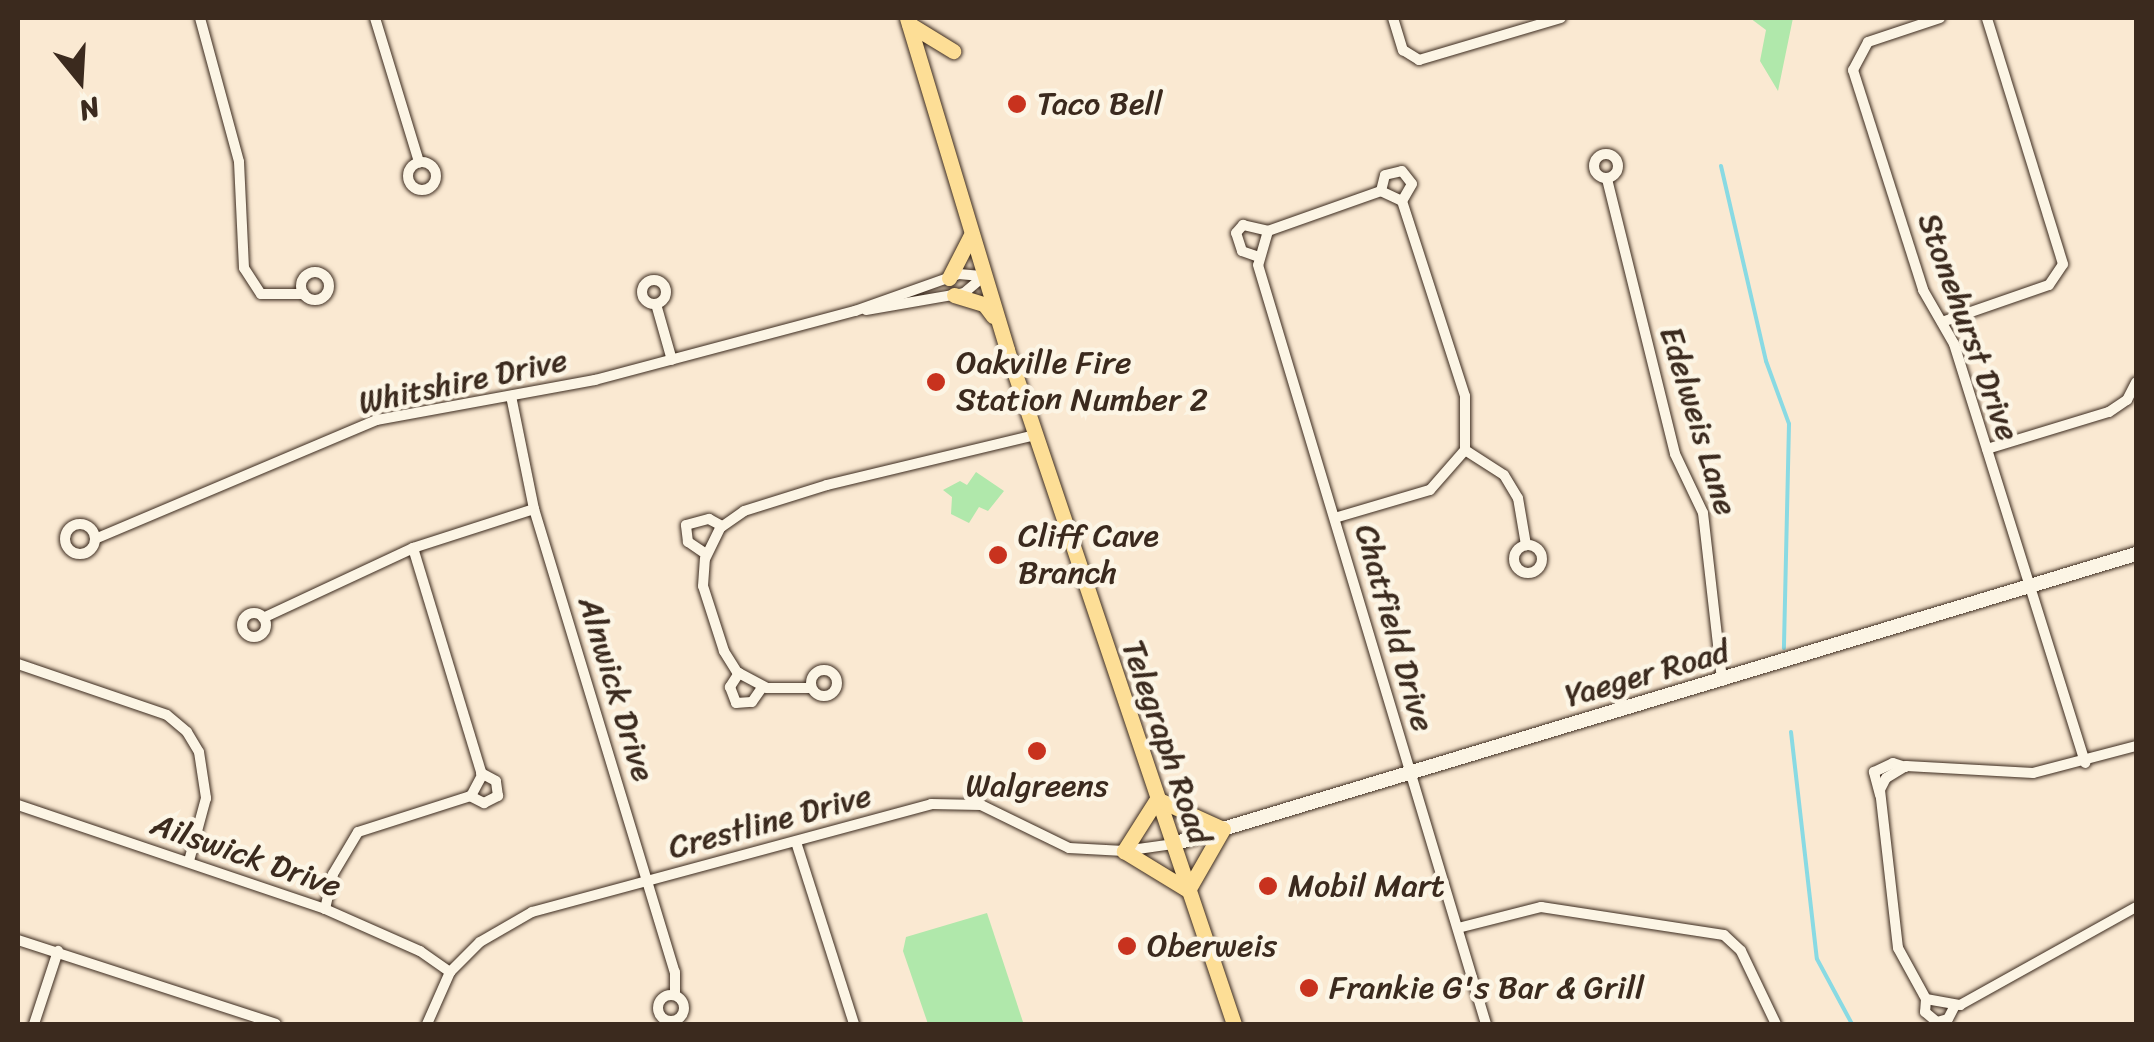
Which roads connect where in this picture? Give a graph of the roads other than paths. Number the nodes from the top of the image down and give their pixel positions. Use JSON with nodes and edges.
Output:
{"nodes":[{"id":1,"x":200,"y":18,"type":"edge"},
{"id":2,"x":375,"y":18,"type":"edge"},
{"id":3,"x":1393,"y":18,"type":"edge"},
{"id":4,"x":1560,"y":18,"type":"edge"},
{"id":5,"x":1940,"y":18,"type":"edge"},
{"id":6,"x":1987,"y":18,"type":"edge"},
{"id":7,"x":908,"y":21,"type":"edge"},
{"id":8,"x":952,"y":51,"type":"dead end"},
{"id":9,"x":419,"y":162,"type":"dead end"},
{"id":10,"x":1608,"y":179,"type":"dead end"},
{"id":11,"x":1381,"y":191,"type":"junction"},
{"id":12,"x":1402,"y":201,"type":"junction"},
{"id":13,"x":1268,"y":231,"type":"junction"},
{"id":14,"x":972,"y":235,"type":"junction"},
{"id":15,"x":1260,"y":251,"type":"junction"},
{"id":16,"x":984,"y":276,"type":"junction"},
{"id":17,"x":949,"y":278,"type":"junction"},
{"id":18,"x":304,"y":294,"type":"dead end"},
{"id":19,"x":954,"y":294,"type":"junction"},
{"id":20,"x":656,"y":304,"type":"dead end"},
{"id":21,"x":855,"y":311,"type":"junction"},
{"id":22,"x":998,"y":322,"type":"junction"},
{"id":23,"x":1942,"y":322,"type":"junction"},
{"id":24,"x":672,"y":360,"type":"junction"},
{"id":25,"x":2136,"y":382,"type":"edge"},
{"id":26,"x":511,"y":396,"type":"junction"},
{"id":27,"x":1035,"y":435,"type":"junction"},
{"id":28,"x":1987,"y":449,"type":"junction"},
{"id":29,"x":1465,"y":450,"type":"junction"},
{"id":30,"x":534,"y":509,"type":"junction"},
{"id":31,"x":1338,"y":517,"type":"junction"},
{"id":32,"x":722,"y":526,"type":"junction"},
{"id":33,"x":95,"y":539,"type":"dead end"},
{"id":34,"x":1526,"y":545,"type":"dead end"},
{"id":35,"x":412,"y":548,"type":"junction"},
{"id":36,"x":706,"y":554,"type":"junction"},
{"id":37,"x":2136,"y":554,"type":"edge"},
{"id":38,"x":2030,"y":587,"type":"junction"},
{"id":39,"x":263,"y":618,"type":"dead end"},
{"id":40,"x":18,"y":664,"type":"edge"},
{"id":41,"x":739,"y":673,"type":"junction"},
{"id":42,"x":1722,"y":681,"type":"junction"},
{"id":43,"x":762,"y":686,"type":"junction"},
{"id":44,"x":811,"y":688,"type":"dead end"},
{"id":45,"x":2136,"y":746,"type":"edge"},
{"id":46,"x":2085,"y":763,"type":"junction"},
{"id":47,"x":1905,"y":767,"type":"junction"},
{"id":48,"x":481,"y":773,"type":"junction"},
{"id":49,"x":1409,"y":773,"type":"junction"},
{"id":50,"x":1880,"y":794,"type":"junction"},
{"id":51,"x":470,"y":796,"type":"junction"},
{"id":52,"x":1157,"y":799,"type":"junction"},
{"id":53,"x":18,"y":805,"type":"edge"},
{"id":54,"x":1223,"y":829,"type":"junction"},
{"id":55,"x":796,"y":842,"type":"junction"},
{"id":56,"x":1172,"y":844,"type":"junction"},
{"id":57,"x":1124,"y":851,"type":"junction"},
{"id":58,"x":189,"y":862,"type":"junction"},
{"id":59,"x":648,"y":881,"type":"junction"},
{"id":60,"x":1188,"y":890,"type":"junction"},
{"id":61,"x":2136,"y":907,"type":"edge"},
{"id":62,"x":325,"y":909,"type":"junction"},
{"id":63,"x":1458,"y":928,"type":"junction"},
{"id":64,"x":18,"y":940,"type":"edge"},
{"id":65,"x":58,"y":952,"type":"junction"},
{"id":66,"x":450,"y":972,"type":"junction"},
{"id":67,"x":675,"y":995,"type":"dead end"},
{"id":68,"x":1926,"y":1000,"type":"junction"},
{"id":69,"x":1954,"y":1007,"type":"junction"},
{"id":70,"x":34,"y":1024,"type":"edge"},
{"id":71,"x":276,"y":1024,"type":"edge"},
{"id":72,"x":428,"y":1024,"type":"edge"},
{"id":73,"x":854,"y":1024,"type":"edge"},
{"id":74,"x":1234,"y":1024,"type":"edge"},
{"id":75,"x":1486,"y":1024,"type":"edge"},
{"id":76,"x":1776,"y":1024,"type":"edge"}],
"edges":[{"from":1,"to":18,"type":"street"},
{"from":2,"to":9,"type":"street"},
{"from":3,"to":4,"type":"street"},
{"from":5,"to":23,"type":"street","name":"Stonehurst Drive"},
{"from":6,"to":23,"type":"street"},
{"from":7,"to":8,"type":"main road"},
{"from":7,"to":14,"type":"main road","name":"Telegraph Road"},
{"from":10,"to":42,"type":"street","name":"Edelweis Lane"},
{"from":11,"to":12,"type":"street"},
{"from":11,"to":12,"type":"street"},
{"from":11,"to":13,"type":"street"},
{"from":12,"to":29,"type":"street"},
{"from":13,"to":15,"type":"street"},
{"from":13,"to":15,"type":"street","name":"Chatfield Drive"},
{"from":14,"to":16,"type":"main road","name":"Telegraph Road"},
{"from":14,"to":17,"type":"main road"},
{"from":15,"to":31,"type":"street","name":"Chatfield Drive"},
{"from":16,"to":17,"type":"street","name":"Whitshire Drive"},
{"from":16,"to":19,"type":"street","name":"Whitshire Drive"},
{"from":16,"to":22,"type":"main road","name":"Telegraph Road"},
{"from":17,"to":21,"type":"street","name":"Whitshire Drive"},
{"from":19,"to":21,"type":"street","name":"Whitshire Drive"},
{"from":19,"to":22,"type":"main road"},
{"from":20,"to":24,"type":"street"},
{"from":21,"to":24,"type":"street","name":"Whitshire Drive"},
{"from":22,"to":27,"type":"main road","name":"Telegraph Road"},
{"from":23,"to":28,"type":"street","name":"Stonehurst Drive"},
{"from":24,"to":26,"type":"street","name":"Whitshire Drive"},
{"from":25,"to":28,"type":"street"},
{"from":26,"to":30,"type":"street","name":"Alnwick Drive"},
{"from":26,"to":33,"type":"street","name":"Whitshire Drive"},
{"from":27,"to":32,"type":"street"},
{"from":27,"to":52,"type":"main road","name":"Telegraph Road"},
{"from":28,"to":38,"type":"street","name":"Stonehurst Drive"},
{"from":29,"to":31,"type":"street"},
{"from":29,"to":34,"type":"street"},
{"from":30,"to":35,"type":"street"},
{"from":30,"to":59,"type":"street","name":"Alnwick Drive"},
{"from":31,"to":49,"type":"street","name":"Chatfield Drive"},
{"from":32,"to":36,"type":"street"},
{"from":32,"to":36,"type":"street"},
{"from":35,"to":39,"type":"street"},
{"from":35,"to":48,"type":"street"},
{"from":36,"to":41,"type":"street"},
{"from":37,"to":38,"type":"street","name":"Yaeger Road"},
{"from":38,"to":42,"type":"street","name":"Yaeger Road"},
{"from":38,"to":46,"type":"street","name":"Stonehurst Drive"},
{"from":40,"to":58,"type":"street"},
{"from":41,"to":43,"type":"street"},
{"from":41,"to":43,"type":"street"},
{"from":42,"to":49,"type":"street","name":"Yaeger Road"},
{"from":43,"to":44,"type":"street"},
{"from":45,"to":46,"type":"street"},
{"from":46,"to":47,"type":"street"},
{"from":47,"to":50,"type":"street"},
{"from":47,"to":50,"type":"street"},
{"from":48,"to":51,"type":"street"},
{"from":48,"to":51,"type":"street"},
{"from":49,"to":54,"type":"street","name":"Yaeger Road"},
{"from":49,"to":63,"type":"street","name":"Chatfield Drive"},
{"from":50,"to":68,"type":"street"},
{"from":51,"to":62,"type":"street"},
{"from":52,"to":54,"type":"main road"},
{"from":52,"to":56,"type":"main road","name":"Telegraph Road"},
{"from":52,"to":57,"type":"main road"},
{"from":53,"to":58,"type":"street","name":"Ailswick Drive"},
{"from":54,"to":56,"type":"street","name":"Yaeger Road"},
{"from":54,"to":60,"type":"main road"},
{"from":55,"to":57,"type":"street","name":"Crestline Drive"},
{"from":55,"to":59,"type":"street","name":"Crestline Drive"},
{"from":55,"to":73,"type":"street"},
{"from":56,"to":57,"type":"street","name":"Crestline Drive"},
{"from":56,"to":60,"type":"main road","name":"Telegraph Road"},
{"from":57,"to":60,"type":"main road"},
{"from":58,"to":62,"type":"street","name":"Ailswick Drive"},
{"from":59,"to":66,"type":"street","name":"Crestline Drive"},
{"from":59,"to":67,"type":"street","name":"Alnwick Drive"},
{"from":60,"to":74,"type":"main road","name":"Telegraph Road"},
{"from":61,"to":69,"type":"street"},
{"from":62,"to":66,"type":"street","name":"Ailswick Drive"},
{"from":63,"to":75,"type":"street","name":"Chatfield Drive"},
{"from":63,"to":76,"type":"street"},
{"from":64,"to":65,"type":"street"},
{"from":65,"to":70,"type":"street"},
{"from":65,"to":71,"type":"street"},
{"from":66,"to":72,"type":"street","name":"Crestline Drive"},
{"from":68,"to":69,"type":"street"},
{"from":68,"to":69,"type":"street"}]}
